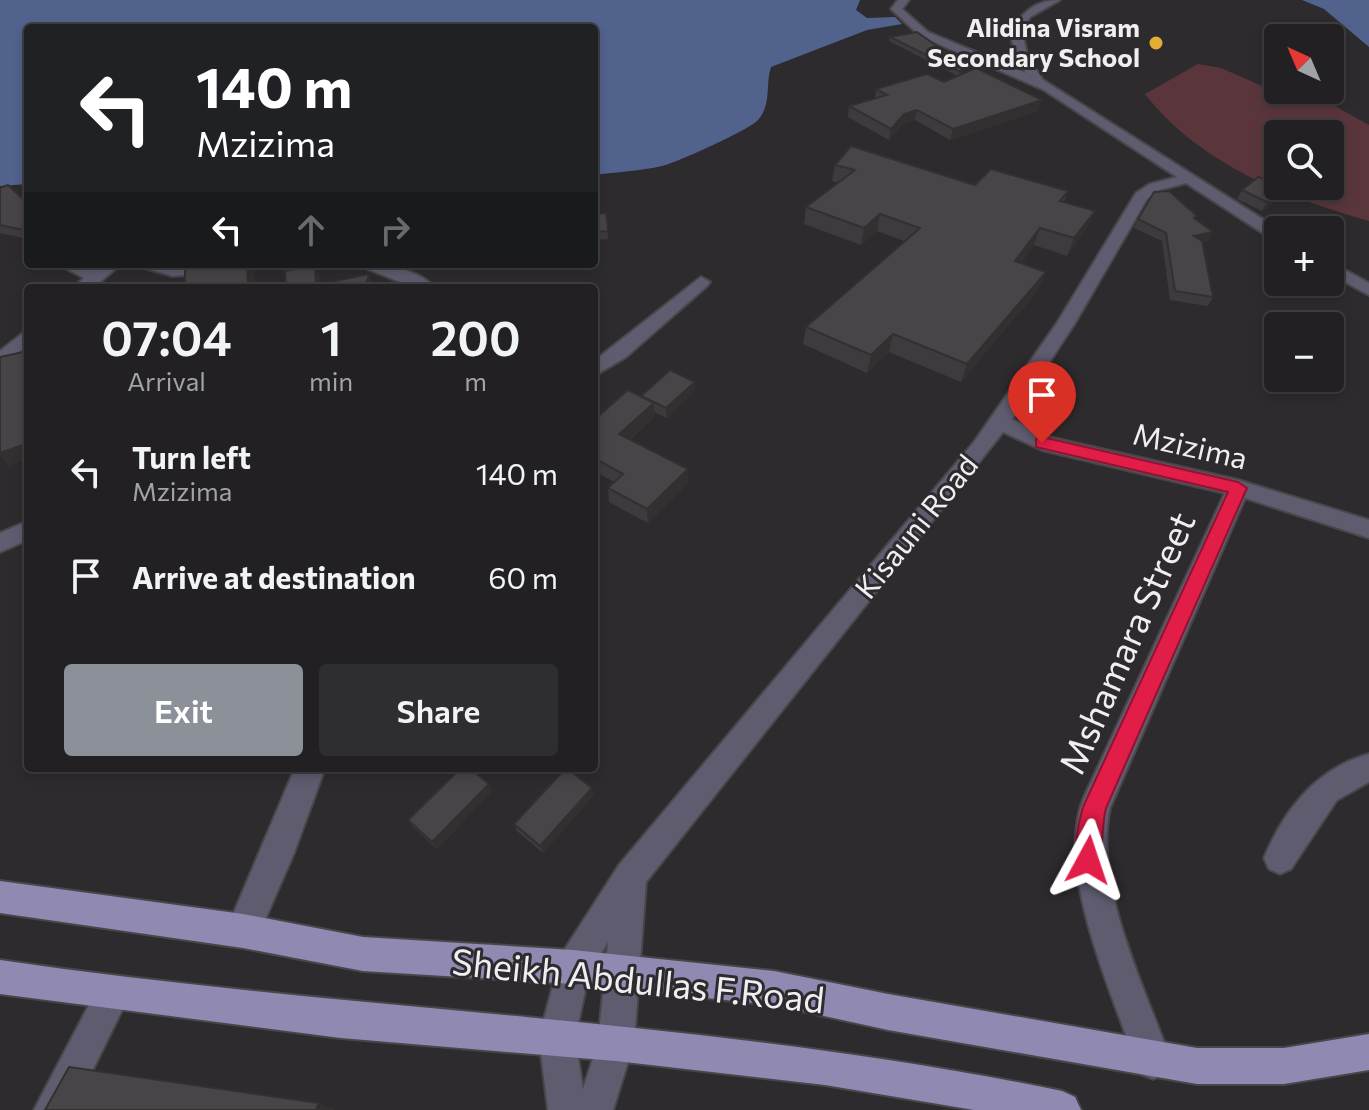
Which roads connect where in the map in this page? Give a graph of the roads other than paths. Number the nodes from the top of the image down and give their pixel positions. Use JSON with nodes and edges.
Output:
{"nodes":[{"id":1,"x":904,"y":0,"type":"edge"},
{"id":2,"x":1055,"y":0,"type":"edge"},
{"id":3,"x":1037,"y":81,"type":"junction"},
{"id":4,"x":1189,"y":178,"type":"junction"},
{"id":5,"x":1264,"y":227,"type":"edge"},
{"id":6,"x":71,"y":268,"type":"edge"},
{"id":7,"x":108,"y":268,"type":"edge"},
{"id":8,"x":158,"y":268,"type":"edge"},
{"id":9,"x":207,"y":268,"type":"edge"},
{"id":10,"x":375,"y":268,"type":"edge"},
{"id":11,"x":1344,"y":275,"type":"edge"},
{"id":12,"x":89,"y":282,"type":"edge"},
{"id":13,"x":701,"y":282,"type":"dead end"},
{"id":14,"x":420,"y":284,"type":"edge"},
{"id":15,"x":1369,"y":290,"type":"edge"},
{"id":16,"x":24,"y":339,"type":"edge"},
{"id":17,"x":0,"y":361,"type":"edge"},
{"id":18,"x":598,"y":367,"type":"edge"},
{"id":19,"x":1000,"y":422,"type":"junction"},
{"id":20,"x":1042,"y":443,"type":"junction"},
{"id":21,"x":982,"y":447,"type":"junction"},
{"id":22,"x":1238,"y":488,"type":"junction"},
{"id":23,"x":1369,"y":529,"type":"edge"},
{"id":24,"x":24,"y":532,"type":"edge"},
{"id":25,"x":0,"y":543,"type":"edge"},
{"id":26,"x":1369,"y":768,"type":"edge"},
{"id":27,"x":308,"y":772,"type":"edge"},
{"id":28,"x":1280,"y":858,"type":"dead end"},
{"id":29,"x":630,"y":876,"type":"junction"},
{"id":30,"x":0,"y":897,"type":"edge"},
{"id":31,"x":243,"y":931,"type":"junction"},
{"id":32,"x":573,"y":967,"type":"junction"},
{"id":33,"x":623,"y":972,"type":"junction"},
{"id":34,"x":0,"y":977,"type":"edge"},
{"id":35,"x":113,"y":994,"type":"junction"},
{"id":36,"x":557,"y":1038,"type":"junction"},
{"id":37,"x":616,"y":1043,"type":"junction"},
{"id":38,"x":1369,"y":1052,"type":"edge"},
{"id":39,"x":1153,"y":1061,"type":"junction"},
{"id":40,"x":53,"y":1110,"type":"edge"},
{"id":41,"x":567,"y":1110,"type":"edge"},
{"id":42,"x":594,"y":1110,"type":"edge"},
{"id":43,"x":1062,"y":1110,"type":"edge"}],
"edges":[{"from":1,"to":3,"type":"street"},
{"from":2,"to":3,"type":"street"},
{"from":3,"to":4,"type":"street"},
{"from":4,"to":5,"type":"street"},
{"from":4,"to":19,"type":"street","name":"Kisauni Road"},
{"from":6,"to":12,"type":"street"},
{"from":7,"to":12,"type":"street"},
{"from":8,"to":9,"type":"street"},
{"from":10,"to":14,"type":"street"},
{"from":11,"to":15,"type":"street"},
{"from":13,"to":18,"type":"street"},
{"from":16,"to":17,"type":"street"},
{"from":19,"to":20,"type":"street"},
{"from":19,"to":21,"type":"street","name":"Kisauni Road"},
{"from":20,"to":21,"type":"street"},
{"from":20,"to":22,"type":"street","name":"Mzizima"},
{"from":21,"to":29,"type":"street","name":"Kisauni Road"},
{"from":22,"to":23,"type":"street","name":"Mzizima"},
{"from":22,"to":39,"type":"street","name":"Mshamara Street"},
{"from":24,"to":25,"type":"street"},
{"from":26,"to":28,"type":"street"},
{"from":27,"to":31,"type":"street"},
{"from":29,"to":32,"type":"street","name":"Kisauni Road"},
{"from":29,"to":33,"type":"street"},
{"from":30,"to":31,"type":"main road","name":"Sheikh Abdullas F.Road"},
{"from":31,"to":32,"type":"main road","name":"Sheikh Abdullas F.Road"},
{"from":32,"to":33,"type":"main road","name":"Sheikh Abdullas F.Road"},
{"from":32,"to":36,"type":"street"},
{"from":33,"to":37,"type":"street"},
{"from":33,"to":39,"type":"main road","name":"Sheikh Abdullas F.Road"},
{"from":34,"to":35,"type":"main road","name":"Sheikh Abdullas F.Road"},
{"from":35,"to":36,"type":"main road","name":"Sheikh Abdullas F.Road"},
{"from":35,"to":40,"type":"street"},
{"from":36,"to":37,"type":"main road","name":"Sheikh Abdullas F.Road"},
{"from":36,"to":41,"type":"street"},
{"from":37,"to":42,"type":"street"},
{"from":37,"to":43,"type":"main road","name":"Sheikh Abdullas F.Road"},
{"from":38,"to":39,"type":"main road","name":"Sheikh Abdullas F.Road"}]}
